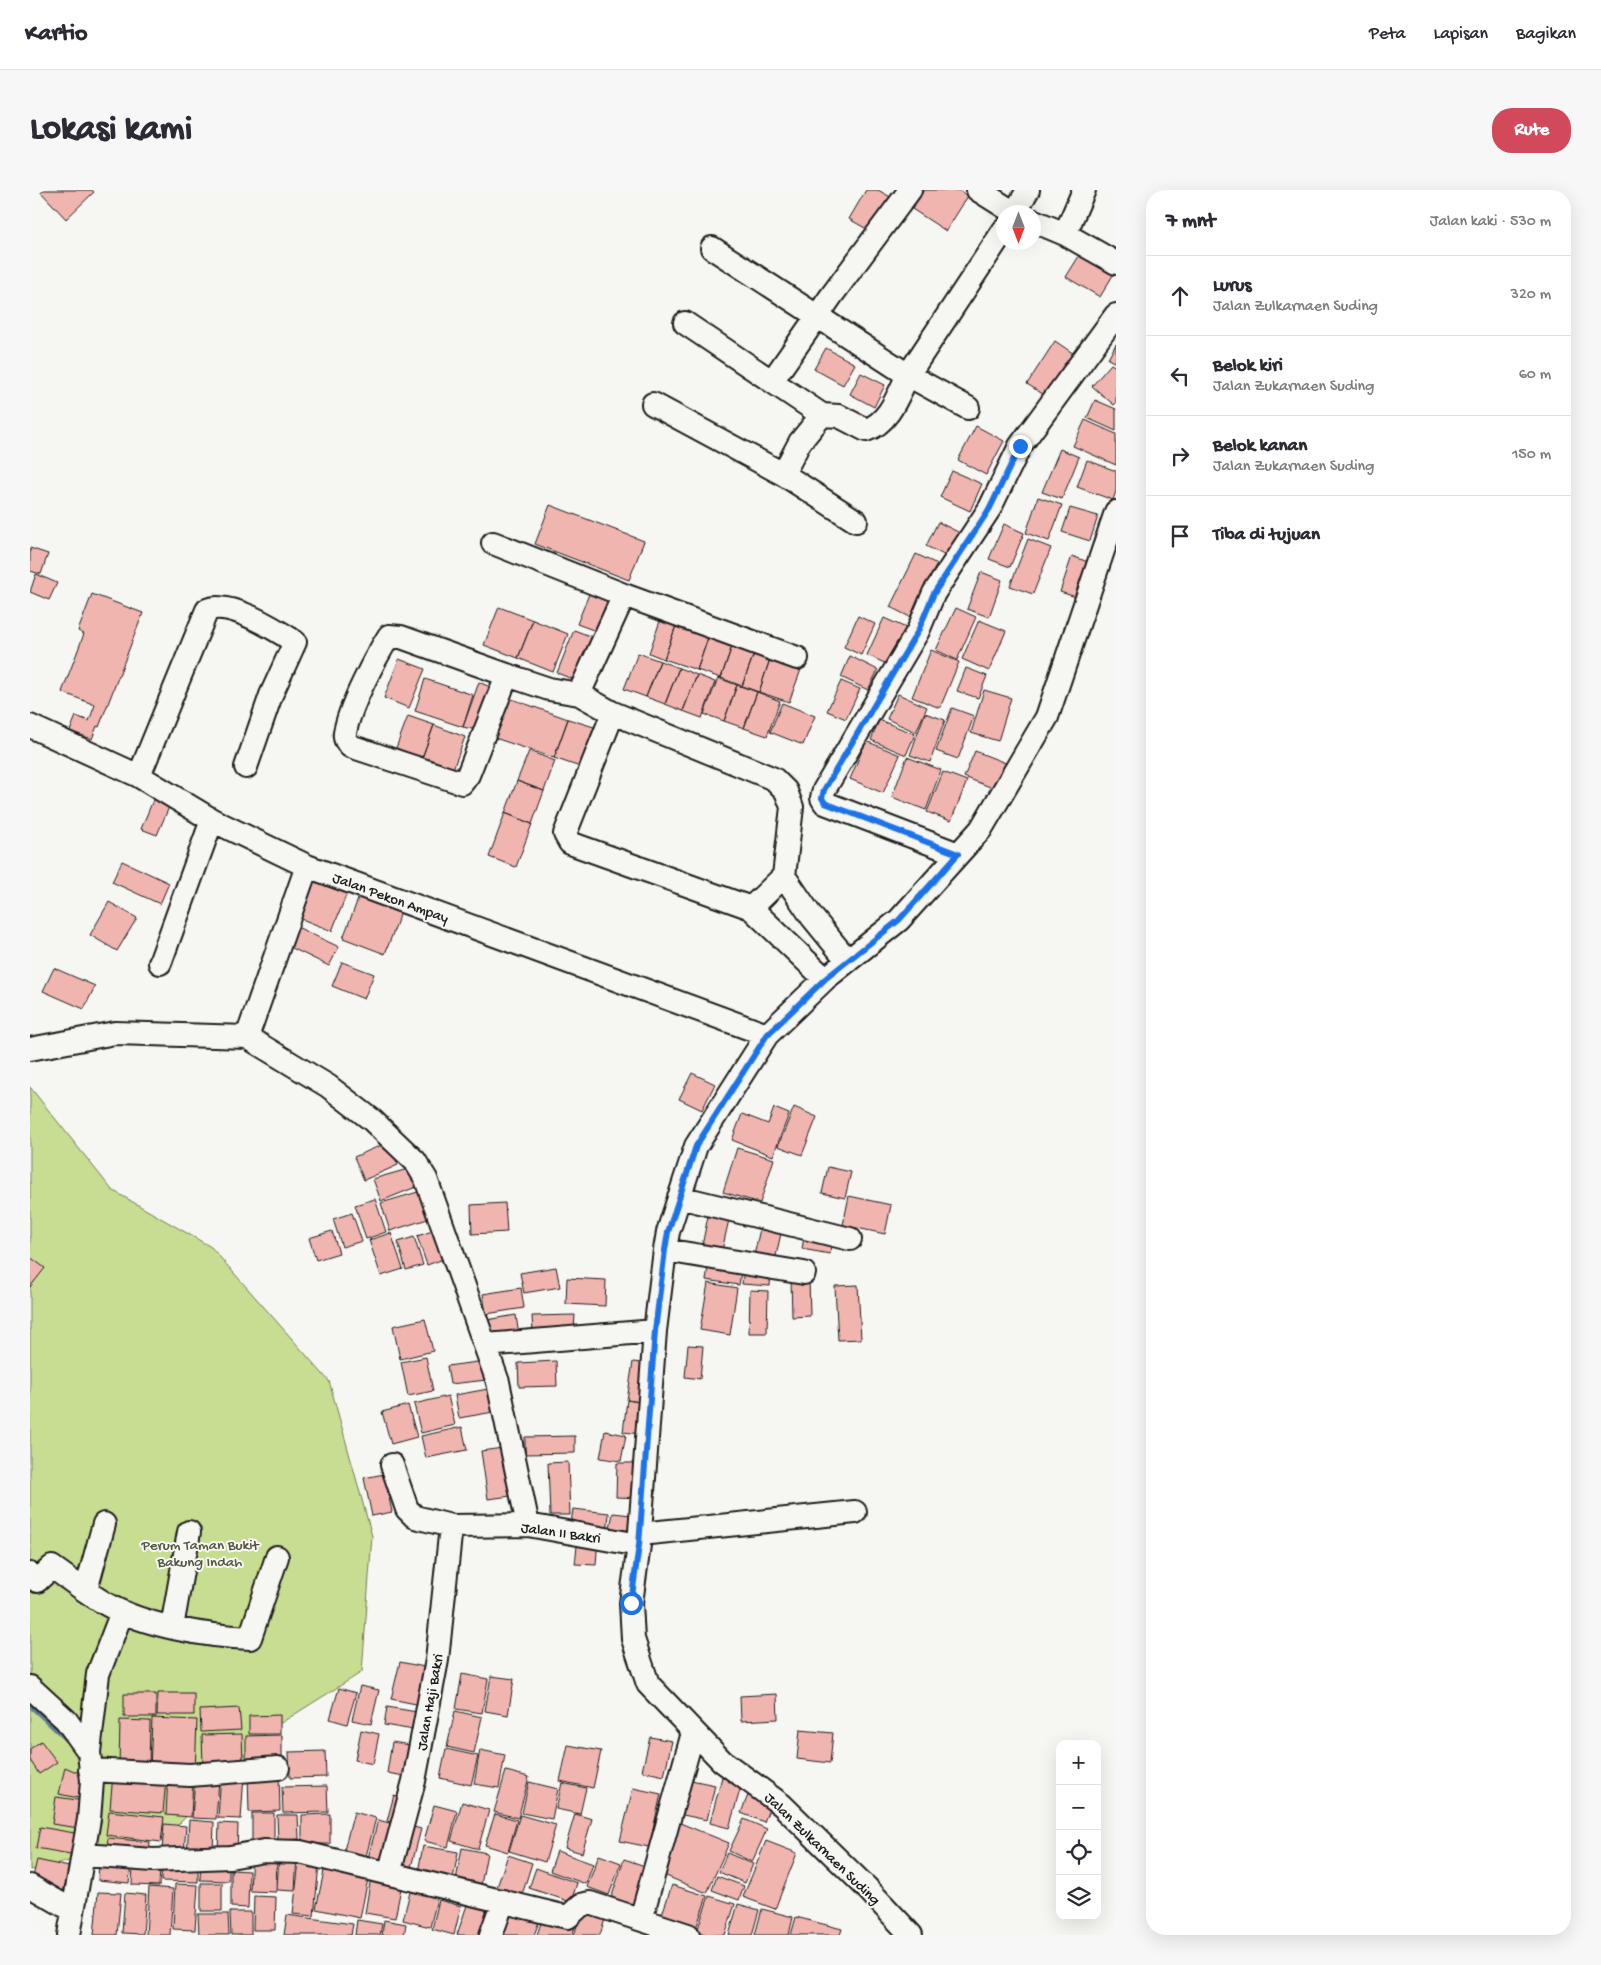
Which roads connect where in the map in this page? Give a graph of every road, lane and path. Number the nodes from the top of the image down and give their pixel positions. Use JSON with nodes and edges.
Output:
{"nodes":[{"id":1,"x":910,"y":190,"type":"edge"},
{"id":2,"x":978,"y":190,"type":"edge"},
{"id":3,"x":1028,"y":190,"type":"edge"},
{"id":4,"x":1084,"y":190,"type":"edge"},
{"id":5,"x":1003,"y":205,"type":"edge"},
{"id":6,"x":1018,"y":205,"type":"edge"},
{"id":7,"x":1041,"y":224,"type":"edge"},
{"id":8,"x":1065,"y":234,"type":"junction"},
{"id":9,"x":996,"y":242,"type":"edge"},
{"id":10,"x":712,"y":248,"type":"dead end"},
{"id":11,"x":1116,"y":263,"type":"edge"},
{"id":12,"x":1116,"y":315,"type":"edge"},
{"id":13,"x":819,"y":316,"type":"junction"},
{"id":14,"x":685,"y":323,"type":"dead end"},
{"id":15,"x":908,"y":375,"type":"junction"},
{"id":16,"x":772,"y":382,"type":"junction"},
{"id":17,"x":653,"y":404,"type":"dead end"},
{"id":18,"x":968,"y":408,"type":"dead end"},
{"id":19,"x":822,"y":415,"type":"junction"},
{"id":20,"x":783,"y":474,"type":"junction"},
{"id":21,"x":1116,"y":512,"type":"edge"},
{"id":22,"x":856,"y":521,"type":"dead end"},
{"id":23,"x":493,"y":544,"type":"dead end"},
{"id":24,"x":624,"y":595,"type":"junction"},
{"id":25,"x":798,"y":658,"type":"dead end"},
{"id":26,"x":507,"y":675,"type":"junction"},
{"id":27,"x":579,"y":694,"type":"junction"},
{"id":28,"x":613,"y":713,"type":"junction"},
{"id":29,"x":30,"y":726,"type":"edge"},
{"id":30,"x":246,"y":768,"type":"dead end"},
{"id":31,"x":139,"y":776,"type":"junction"},
{"id":32,"x":212,"y":820,"type":"junction"},
{"id":33,"x":958,"y":854,"type":"junction"},
{"id":34,"x":307,"y":866,"type":"junction"},
{"id":35,"x":784,"y":876,"type":"junction"},
{"id":36,"x":751,"y":908,"type":"junction"},
{"id":37,"x":812,"y":917,"type":"junction"},
{"id":38,"x":784,"y":939,"type":"junction"},
{"id":39,"x":848,"y":961,"type":"junction"},
{"id":40,"x":160,"y":963,"type":"dead end"},
{"id":41,"x":825,"y":979,"type":"junction"},
{"id":42,"x":767,"y":1035,"type":"junction"},
{"id":43,"x":247,"y":1037,"type":"junction"},
{"id":44,"x":30,"y":1050,"type":"edge"},
{"id":45,"x":680,"y":1197,"type":"junction"},
{"id":46,"x":850,"y":1239,"type":"dead end"},
{"id":47,"x":665,"y":1250,"type":"junction"},
{"id":48,"x":804,"y":1273,"type":"dead end"},
{"id":49,"x":655,"y":1331,"type":"junction"},
{"id":50,"x":485,"y":1345,"type":"junction"},
{"id":51,"x":392,"y":1465,"type":"dead end"},
{"id":52,"x":856,"y":1512,"type":"dead end"},
{"id":53,"x":104,"y":1524,"type":"dead end"},
{"id":54,"x":528,"y":1525,"type":"junction"},
{"id":55,"x":451,"y":1526,"type":"junction"},
{"id":56,"x":189,"y":1532,"type":"dead end"},
{"id":57,"x":640,"y":1540,"type":"junction"},
{"id":58,"x":277,"y":1557,"type":"dead end"},
{"id":59,"x":30,"y":1574,"type":"edge"},
{"id":60,"x":86,"y":1590,"type":"junction"},
{"id":61,"x":122,"y":1612,"type":"junction"},
{"id":62,"x":172,"y":1627,"type":"junction"},
{"id":63,"x":30,"y":1687,"type":"edge"},
{"id":64,"x":693,"y":1733,"type":"junction"},
{"id":65,"x":90,"y":1761,"type":"junction"},
{"id":66,"x":278,"y":1768,"type":"dead end"},
{"id":67,"x":84,"y":1855,"type":"junction"},
{"id":68,"x":389,"y":1874,"type":"junction"},
{"id":69,"x":30,"y":1886,"type":"edge"},
{"id":70,"x":503,"y":1902,"type":"junction"},
{"id":71,"x":72,"y":1910,"type":"junction"},
{"id":72,"x":641,"y":1919,"type":"junction"},
{"id":73,"x":69,"y":1935,"type":"edge"},
{"id":74,"x":492,"y":1935,"type":"edge"},
{"id":75,"x":688,"y":1935,"type":"edge"},
{"id":76,"x":911,"y":1935,"type":"edge"}],
"edges":[{"from":1,"to":13,"type":"street"},
{"from":2,"to":5,"type":"street"},
{"from":3,"to":6,"type":"street"},
{"from":4,"to":8,"type":"street"},
{"from":7,"to":8,"type":"street"},
{"from":8,"to":11,"type":"street"},
{"from":9,"to":15,"type":"street"},
{"from":10,"to":13,"type":"street"},
{"from":12,"to":33,"type":"street"},
{"from":13,"to":15,"type":"street"},
{"from":13,"to":16,"type":"street"},
{"from":14,"to":16,"type":"street"},
{"from":15,"to":18,"type":"street"},
{"from":15,"to":19,"type":"street"},
{"from":16,"to":19,"type":"street"},
{"from":17,"to":20,"type":"street"},
{"from":19,"to":20,"type":"street"},
{"from":20,"to":22,"type":"street"},
{"from":21,"to":33,"type":"street","name":"Jalan Zulkarnaen Suding"},
{"from":23,"to":24,"type":"street"},
{"from":24,"to":25,"type":"street"},
{"from":24,"to":27,"type":"street"},
{"from":26,"to":26,"type":"street"},
{"from":26,"to":27,"type":"street"},
{"from":27,"to":28,"type":"street"},
{"from":28,"to":35,"type":"street"},
{"from":28,"to":36,"type":"street"},
{"from":29,"to":31,"type":"street","name":"Jalan Pekon Ampay"},
{"from":30,"to":31,"type":"street"},
{"from":31,"to":32,"type":"street","name":"Jalan Pekon Ampay"},
{"from":32,"to":34,"type":"street","name":"Jalan Pekon Ampay"},
{"from":32,"to":40,"type":"street"},
{"from":33,"to":39,"type":"street","name":"Jalan Zulkarnaen Suding"},
{"from":34,"to":42,"type":"street","name":"Jalan Pekon Ampay"},
{"from":34,"to":43,"type":"street"},
{"from":35,"to":36,"type":"street"},
{"from":35,"to":37,"type":"street"},
{"from":36,"to":38,"type":"street"},
{"from":37,"to":38,"type":"street"},
{"from":37,"to":39,"type":"street"},
{"from":38,"to":41,"type":"street"},
{"from":39,"to":41,"type":"street","name":"Jalan Zulkarnaen Suding"},
{"from":41,"to":42,"type":"street","name":"Jalan Zulkarnaen Suding"},
{"from":42,"to":45,"type":"street","name":"Jalan Zulkarnaen Suding"},
{"from":43,"to":44,"type":"street"},
{"from":43,"to":50,"type":"street"},
{"from":45,"to":46,"type":"street"},
{"from":45,"to":47,"type":"street","name":"Jalan Zulkarnaen Suding"},
{"from":47,"to":48,"type":"street"},
{"from":47,"to":49,"type":"street","name":"Jalan Zulkarnaen Suding"},
{"from":49,"to":50,"type":"street"},
{"from":49,"to":57,"type":"street","name":"Jalan Zulkarnaen Suding"},
{"from":50,"to":54,"type":"street"},
{"from":51,"to":55,"type":"street","name":"Jalan II Bakri"},
{"from":52,"to":57,"type":"street","name":"Jalan II Bakri"},
{"from":53,"to":60,"type":"street"},
{"from":54,"to":55,"type":"street","name":"Jalan II Bakri"},
{"from":54,"to":57,"type":"street","name":"Jalan II Bakri"},
{"from":55,"to":68,"type":"street","name":"Jalan Haji Bakri"},
{"from":56,"to":62,"type":"street"},
{"from":57,"to":64,"type":"street","name":"Jalan Zulkarnaen Suding"},
{"from":58,"to":62,"type":"street"},
{"from":59,"to":60,"type":"street"},
{"from":60,"to":61,"type":"street"},
{"from":61,"to":62,"type":"street"},
{"from":61,"to":65,"type":"street"},
{"from":63,"to":65,"type":"street"},
{"from":64,"to":72,"type":"street"},
{"from":64,"to":76,"type":"street","name":"Jalan Zulkarnaen Suding"},
{"from":65,"to":66,"type":"street"},
{"from":65,"to":67,"type":"street"},
{"from":67,"to":68,"type":"street"},
{"from":67,"to":71,"type":"street"},
{"from":68,"to":70,"type":"street"},
{"from":69,"to":71,"type":"street"},
{"from":70,"to":72,"type":"street"},
{"from":70,"to":74,"type":"street"},
{"from":71,"to":73,"type":"street"},
{"from":72,"to":75,"type":"street"}]}
